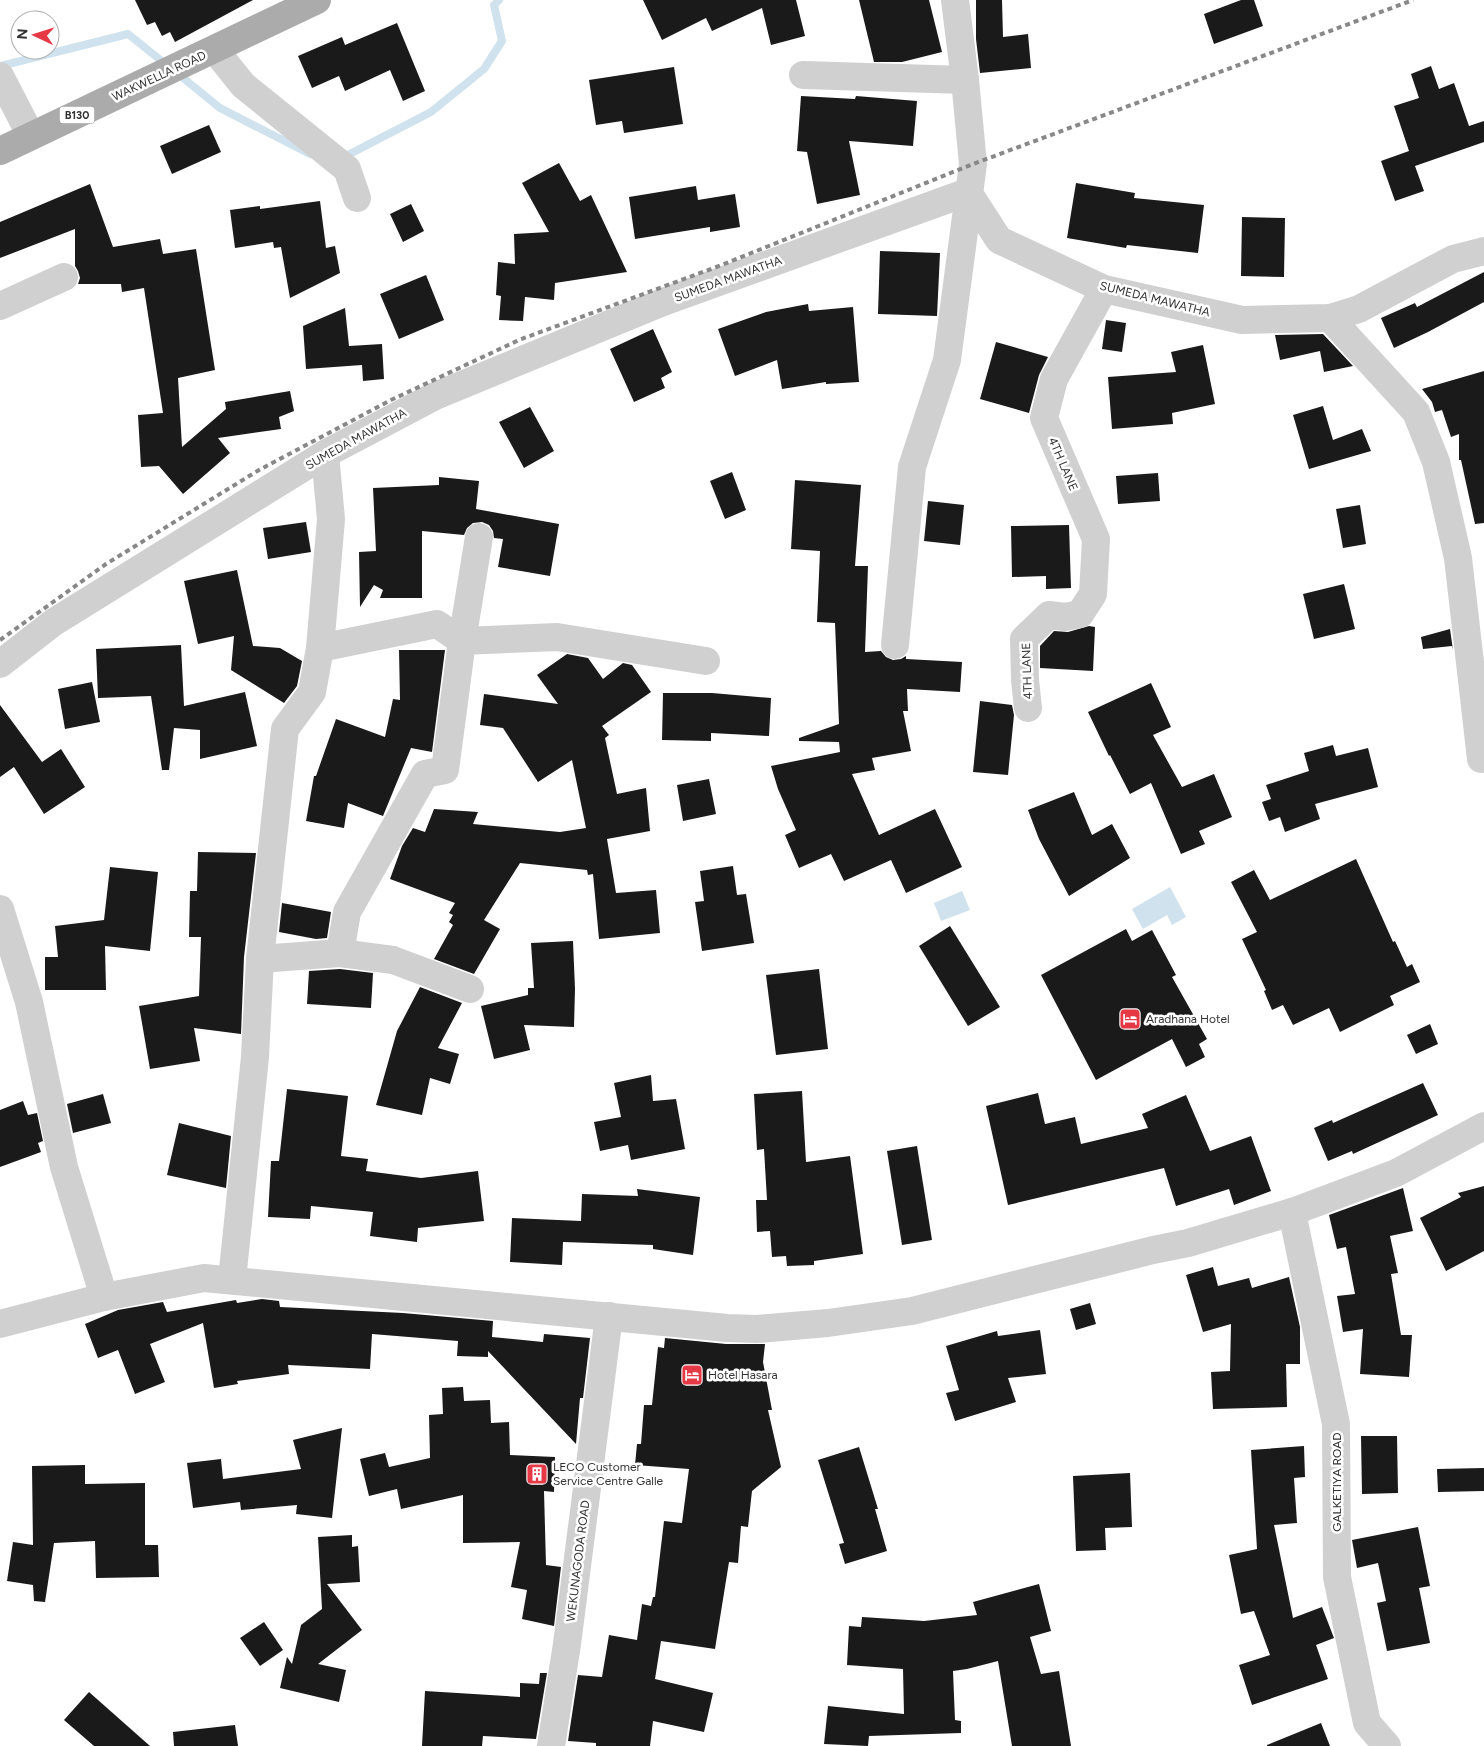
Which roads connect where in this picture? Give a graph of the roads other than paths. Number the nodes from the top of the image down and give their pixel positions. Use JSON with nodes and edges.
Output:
{"nodes":[{"id":1,"x":317,"y":0,"type":"edge"},
{"id":2,"x":955,"y":0,"type":"edge"},
{"id":3,"x":215,"y":50,"type":"junction"},
{"id":4,"x":803,"y":75,"type":"dead end"},
{"id":5,"x":965,"y":80,"type":"junction"},
{"id":6,"x":2,"y":81,"type":"edge"},
{"id":7,"x":31,"y":136,"type":"junction"},
{"id":8,"x":0,"y":151,"type":"edge"},
{"id":9,"x":968,"y":192,"type":"junction"},
{"id":10,"x":357,"y":198,"type":"dead end"},
{"id":11,"x":1484,"y":251,"type":"edge"},
{"id":12,"x":64,"y":277,"type":"dead end"},
{"id":13,"x":1104,"y":289,"type":"junction"},
{"id":14,"x":0,"y":306,"type":"edge"},
{"id":15,"x":1330,"y":318,"type":"junction"},
{"id":16,"x":326,"y":454,"type":"junction"},
{"id":17,"x":479,"y":537,"type":"dead end"},
{"id":18,"x":462,"y":641,"type":"junction"},
{"id":19,"x":895,"y":645,"type":"dead end"},
{"id":20,"x":320,"y":648,"type":"junction"},
{"id":21,"x":706,"y":661,"type":"dead end"},
{"id":22,"x":0,"y":664,"type":"edge"},
{"id":23,"x":1028,"y":708,"type":"dead end"},
{"id":24,"x":1481,"y":759,"type":"dead end"},
{"id":25,"x":0,"y":909,"type":"edge"},
{"id":26,"x":340,"y":953,"type":"junction"},
{"id":27,"x":260,"y":959,"type":"junction"},
{"id":28,"x":470,"y":989,"type":"dead end"},
{"id":29,"x":1484,"y":1126,"type":"edge"},
{"id":30,"x":1292,"y":1212,"type":"junction"},
{"id":31,"x":232,"y":1280,"type":"junction"},
{"id":32,"x":104,"y":1297,"type":"junction"},
{"id":33,"x":609,"y":1316,"type":"junction"},
{"id":34,"x":0,"y":1324,"type":"edge"},
{"id":35,"x":552,"y":1746,"type":"edge"},
{"id":36,"x":1387,"y":1746,"type":"edge"}],
"edges":[{"from":1,"to":3,"type":"main road","name":"WAKWELLA ROAD","number":"B130"},
{"from":2,"to":5,"type":"street"},
{"from":3,"to":7,"type":"main road","name":"WAKWELLA ROAD","number":"B130"},
{"from":3,"to":10,"type":"street"},
{"from":4,"to":5,"type":"street"},
{"from":5,"to":9,"type":"street"},
{"from":6,"to":7,"type":"street"},
{"from":7,"to":8,"type":"main road","name":"WAKWELLA ROAD","number":"B130"},
{"from":9,"to":13,"type":"street","name":"SUMEDA MAWATHA"},
{"from":9,"to":16,"type":"street","name":"SUMEDA MAWATHA"},
{"from":9,"to":19,"type":"street"},
{"from":11,"to":15,"type":"street","name":"SUMEDA MAWATHA"},
{"from":12,"to":14,"type":"street"},
{"from":13,"to":15,"type":"street","name":"SUMEDA MAWATHA"},
{"from":13,"to":23,"type":"street","name":"4TH LANE"},
{"from":15,"to":24,"type":"street"},
{"from":16,"to":20,"type":"street"},
{"from":16,"to":22,"type":"street","name":"SUMEDA MAWATHA"},
{"from":17,"to":18,"type":"street"},
{"from":18,"to":20,"type":"street"},
{"from":18,"to":21,"type":"street"},
{"from":18,"to":26,"type":"street"},
{"from":20,"to":27,"type":"street"},
{"from":25,"to":32,"type":"street"},
{"from":26,"to":27,"type":"street"},
{"from":26,"to":28,"type":"street"},
{"from":27,"to":31,"type":"street"},
{"from":29,"to":30,"type":"street"},
{"from":30,"to":33,"type":"street"},
{"from":30,"to":36,"type":"street","name":"GALKETIYA ROAD"},
{"from":31,"to":32,"type":"street"},
{"from":31,"to":33,"type":"street"},
{"from":32,"to":34,"type":"street"},
{"from":33,"to":35,"type":"street","name":"WEKUNAGODA ROAD"}]}
